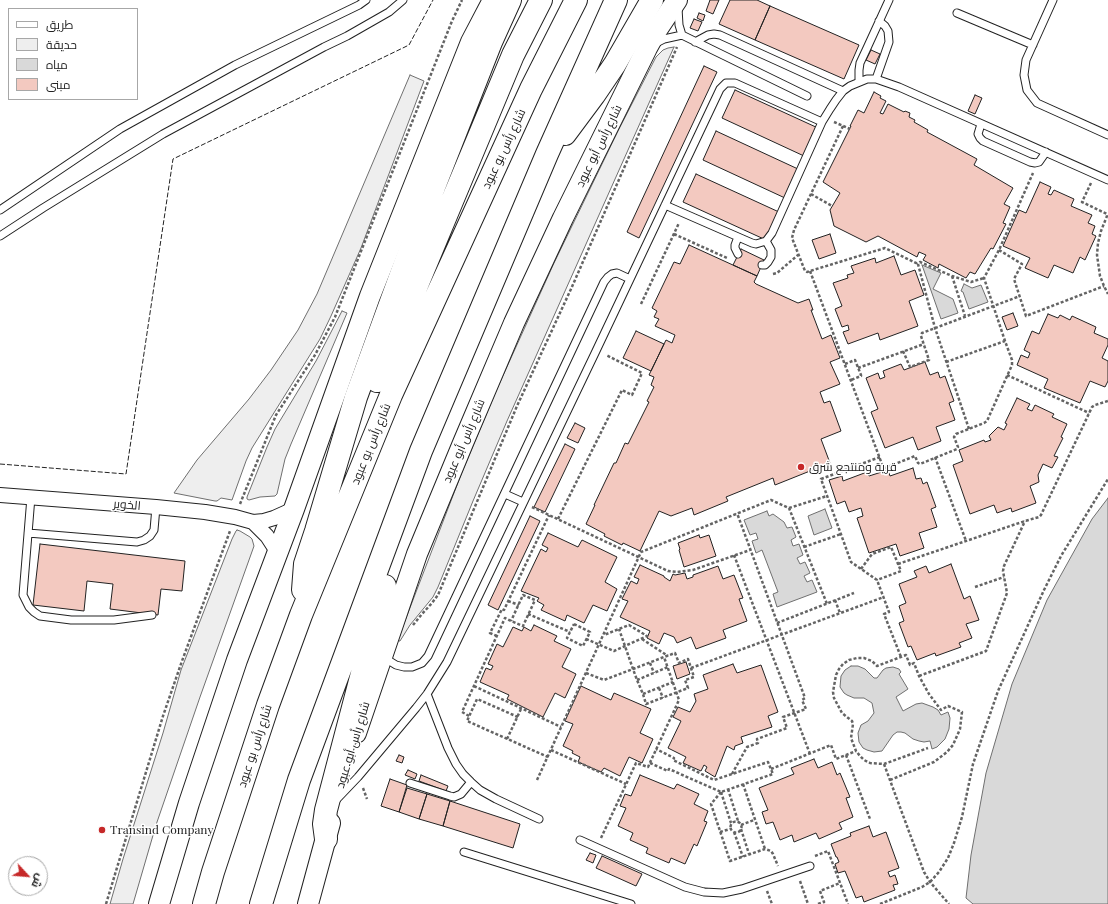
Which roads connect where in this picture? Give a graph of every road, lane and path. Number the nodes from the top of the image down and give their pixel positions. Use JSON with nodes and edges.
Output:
{"nodes":[{"id":1,"x":366,"y":0,"type":"edge"},
{"id":2,"x":403,"y":0,"type":"edge"},
{"id":3,"x":462,"y":0,"type":"edge"},
{"id":4,"x":493,"y":0,"type":"edge"},
{"id":5,"x":510,"y":0,"type":"edge"},
{"id":6,"x":541,"y":0,"type":"edge"},
{"id":7,"x":576,"y":0,"type":"edge"},
{"id":8,"x":616,"y":0,"type":"edge"},
{"id":9,"x":652,"y":0,"type":"edge"},
{"id":10,"x":678,"y":0,"type":"edge"},
{"id":11,"x":889,"y":0,"type":"edge"},
{"id":12,"x":1053,"y":0,"type":"edge"},
{"id":13,"x":957,"y":13,"type":"dead end"},
{"id":14,"x":879,"y":21,"type":"junction"},
{"id":15,"x":682,"y":35,"type":"junction"},
{"id":16,"x":695,"y":42,"type":"junction"},
{"id":17,"x":1033,"y":45,"type":"junction"},
{"id":18,"x":647,"y":48,"type":"junction"},
{"id":19,"x":876,"y":79,"type":"junction"},
{"id":20,"x":859,"y":82,"type":"junction"},
{"id":21,"x":843,"y":91,"type":"junction"},
{"id":22,"x":807,"y":96,"type":"dead end"},
{"id":23,"x":824,"y":120,"type":"junction"},
{"id":24,"x":981,"y":124,"type":"junction"},
{"id":25,"x":843,"y":126,"type":"junction"},
{"id":26,"x":850,"y":129,"type":"dead end"},
{"id":27,"x":1108,"y":135,"type":"edge"},
{"id":28,"x":1046,"y":152,"type":"junction"},
{"id":29,"x":546,"y":154,"type":"junction"},
{"id":30,"x":1039,"y":162,"type":"junction"},
{"id":31,"x":1095,"y":174,"type":"junction"},
{"id":32,"x":1108,"y":180,"type":"edge"},
{"id":33,"x":811,"y":194,"type":"junction"},
{"id":34,"x":665,"y":205,"type":"junction"},
{"id":35,"x":832,"y":206,"type":"dead end"},
{"id":36,"x":0,"y":210,"type":"edge"},
{"id":37,"x":684,"y":213,"type":"junction"},
{"id":38,"x":674,"y":234,"type":"junction"},
{"id":39,"x":0,"y":236,"type":"edge"},
{"id":40,"x":738,"y":237,"type":"junction"},
{"id":41,"x":766,"y":242,"type":"junction"},
{"id":42,"x":999,"y":250,"type":"junction"},
{"id":43,"x":738,"y":254,"type":"dead end"},
{"id":44,"x":728,"y":258,"type":"dead end"},
{"id":45,"x":918,"y":264,"type":"junction"},
{"id":46,"x":762,"y":265,"type":"dead end"},
{"id":47,"x":810,"y":272,"type":"junction"},
{"id":48,"x":952,"y":276,"type":"junction"},
{"id":49,"x":984,"y":278,"type":"junction"},
{"id":50,"x":630,"y":279,"type":"junction"},
{"id":51,"x":1104,"y":286,"type":"junction"},
{"id":52,"x":1108,"y":294,"type":"edge"},
{"id":53,"x":1020,"y":296,"type":"junction"},
{"id":54,"x":641,"y":304,"type":"dead end"},
{"id":55,"x":993,"y":306,"type":"junction"},
{"id":56,"x":965,"y":316,"type":"junction"},
{"id":57,"x":935,"y":328,"type":"junction"},
{"id":58,"x":1005,"y":341,"type":"junction"},
{"id":59,"x":924,"y":344,"type":"junction"},
{"id":60,"x":596,"y":351,"type":"junction"},
{"id":61,"x":904,"y":351,"type":"junction"},
{"id":62,"x":946,"y":362,"type":"junction"},
{"id":63,"x":845,"y":364,"type":"junction"},
{"id":64,"x":858,"y":368,"type":"junction"},
{"id":65,"x":1007,"y":375,"type":"junction"},
{"id":66,"x":851,"y":380,"type":"junction"},
{"id":67,"x":1108,"y":400,"type":"edge"},
{"id":68,"x":1089,"y":412,"type":"junction"},
{"id":69,"x":969,"y":429,"type":"junction"},
{"id":70,"x":421,"y":451,"type":"junction"},
{"id":71,"x":880,"y":457,"type":"junction"},
{"id":72,"x":935,"y":457,"type":"junction"},
{"id":73,"x":1108,"y":479,"type":"edge"},
{"id":74,"x":504,"y":494,"type":"junction"},
{"id":75,"x":0,"y":495,"type":"edge"},
{"id":76,"x":827,"y":496,"type":"junction"},
{"id":77,"x":31,"y":497,"type":"junction"},
{"id":78,"x":523,"y":502,"type":"junction"},
{"id":79,"x":156,"y":507,"type":"junction"},
{"id":80,"x":789,"y":508,"type":"junction"},
{"id":81,"x":294,"y":509,"type":"junction"},
{"id":82,"x":736,"y":513,"type":"junction"},
{"id":83,"x":548,"y":514,"type":"junction"},
{"id":84,"x":235,"y":517,"type":"junction"},
{"id":85,"x":558,"y":519,"type":"junction"},
{"id":86,"x":1025,"y":521,"type":"junction"},
{"id":87,"x":252,"y":522,"type":"junction"},
{"id":88,"x":316,"y":531,"type":"junction"},
{"id":89,"x":28,"y":533,"type":"junction"},
{"id":90,"x":840,"y":534,"type":"junction"},
{"id":91,"x":966,"y":541,"type":"junction"},
{"id":92,"x":804,"y":547,"type":"junction"},
{"id":93,"x":750,"y":550,"type":"junction"},
{"id":94,"x":278,"y":553,"type":"junction"},
{"id":95,"x":734,"y":555,"type":"junction"},
{"id":96,"x":639,"y":558,"type":"junction"},
{"id":97,"x":898,"y":564,"type":"junction"},
{"id":98,"x":861,"y":569,"type":"junction"},
{"id":99,"x":1004,"y":577,"type":"junction"},
{"id":100,"x":878,"y":580,"type":"junction"},
{"id":101,"x":974,"y":587,"type":"dead end"},
{"id":102,"x":854,"y":593,"type":"dead end"},
{"id":103,"x":884,"y":597,"type":"junction"},
{"id":104,"x":835,"y":600,"type":"junction"},
{"id":105,"x":508,"y":601,"type":"junction"},
{"id":106,"x":827,"y":604,"type":"junction"},
{"id":107,"x":519,"y":605,"type":"junction"},
{"id":108,"x":840,"y":613,"type":"junction"},
{"id":109,"x":528,"y":614,"type":"junction"},
{"id":110,"x":152,"y":615,"type":"dead end"},
{"id":111,"x":301,"y":615,"type":"junction"},
{"id":112,"x":511,"y":621,"type":"junction"},
{"id":113,"x":777,"y":622,"type":"junction"},
{"id":114,"x":412,"y":626,"type":"dead end"},
{"id":115,"x":618,"y":629,"type":"junction"},
{"id":116,"x":570,"y":632,"type":"junction"},
{"id":117,"x":603,"y":635,"type":"junction"},
{"id":118,"x":782,"y":635,"type":"junction"},
{"id":119,"x":497,"y":636,"type":"junction"},
{"id":120,"x":586,"y":639,"type":"junction"},
{"id":121,"x":642,"y":639,"type":"junction"},
{"id":122,"x":767,"y":640,"type":"junction"},
{"id":123,"x":598,"y":645,"type":"junction"},
{"id":124,"x":625,"y":646,"type":"junction"},
{"id":125,"x":382,"y":656,"type":"junction"},
{"id":126,"x":669,"y":656,"type":"junction"},
{"id":127,"x":664,"y":657,"type":"junction"},
{"id":128,"x":901,"y":657,"type":"junction"},
{"id":129,"x":650,"y":663,"type":"junction"},
{"id":130,"x":668,"y":667,"type":"junction"},
{"id":131,"x":691,"y":668,"type":"junction"},
{"id":132,"x":634,"y":669,"type":"junction"},
{"id":133,"x":586,"y":673,"type":"junction"},
{"id":134,"x":654,"y":673,"type":"junction"},
{"id":135,"x":919,"y":676,"type":"junction"},
{"id":136,"x":638,"y":680,"type":"junction"},
{"id":137,"x":673,"y":682,"type":"junction"},
{"id":138,"x":474,"y":686,"type":"junction"},
{"id":139,"x":659,"y":688,"type":"junction"},
{"id":140,"x":676,"y":692,"type":"junction"},
{"id":141,"x":427,"y":694,"type":"junction"},
{"id":142,"x":643,"y":694,"type":"junction"},
{"id":143,"x":663,"y":698,"type":"junction"},
{"id":144,"x":522,"y":709,"type":"junction"},
{"id":145,"x":795,"y":713,"type":"junction"},
{"id":146,"x":470,"y":716,"type":"junction"},
{"id":147,"x":518,"y":717,"type":"junction"},
{"id":148,"x":561,"y":727,"type":"junction"},
{"id":149,"x":507,"y":739,"type":"junction"},
{"id":150,"x":928,"y":748,"type":"dead end"},
{"id":151,"x":656,"y":749,"type":"junction"},
{"id":152,"x":551,"y":750,"type":"junction"},
{"id":153,"x":856,"y":751,"type":"junction"},
{"id":154,"x":810,"y":754,"type":"junction"},
{"id":155,"x":846,"y":755,"type":"junction"},
{"id":156,"x":548,"y":757,"type":"junction"},
{"id":157,"x":650,"y":763,"type":"junction"},
{"id":158,"x":884,"y":764,"type":"junction"},
{"id":159,"x":771,"y":769,"type":"junction"},
{"id":160,"x":732,"y":774,"type":"junction"},
{"id":161,"x":358,"y":777,"type":"junction"},
{"id":162,"x":537,"y":780,"type":"dead end"},
{"id":163,"x":890,"y":780,"type":"junction"},
{"id":164,"x":470,"y":782,"type":"junction"},
{"id":165,"x":410,"y":783,"type":"dead end"},
{"id":166,"x":626,"y":784,"type":"junction"},
{"id":167,"x":743,"y":784,"type":"junction"},
{"id":168,"x":728,"y":789,"type":"junction"},
{"id":169,"x":721,"y":792,"type":"junction"},
{"id":170,"x":337,"y":799,"type":"junction"},
{"id":171,"x":367,"y":799,"type":"dead end"},
{"id":172,"x":539,"y":819,"type":"dead end"},
{"id":173,"x":870,"y":819,"type":"dead end"},
{"id":174,"x":754,"y":820,"type":"junction"},
{"id":175,"x":738,"y":821,"type":"junction"},
{"id":176,"x":731,"y":823,"type":"junction"},
{"id":177,"x":741,"y":824,"type":"junction"},
{"id":178,"x":730,"y":829,"type":"junction"},
{"id":179,"x":741,"y":830,"type":"junction"},
{"id":180,"x":720,"y":832,"type":"junction"},
{"id":181,"x":734,"y":832,"type":"junction"},
{"id":182,"x":326,"y":839,"type":"junction"},
{"id":183,"x":580,"y":840,"type":"dead end"},
{"id":184,"x":597,"y":848,"type":"junction"},
{"id":185,"x":765,"y":849,"type":"junction"},
{"id":186,"x":464,"y":852,"type":"dead end"},
{"id":187,"x":749,"y":854,"type":"junction"},
{"id":188,"x":743,"y":857,"type":"junction"},
{"id":189,"x":810,"y":866,"type":"joint"},
{"id":190,"x":325,"y":868,"type":"dead end"},
{"id":191,"x":796,"y":871,"type":"junction"},
{"id":192,"x":782,"y":876,"type":"junction"},
{"id":193,"x":930,"y":882,"type":"junction"},
{"id":194,"x":840,"y":883,"type":"junction"},
{"id":195,"x":106,"y":904,"type":"edge"},
{"id":196,"x":159,"y":904,"type":"edge"},
{"id":197,"x":204,"y":904,"type":"edge"},
{"id":198,"x":261,"y":904,"type":"edge"},
{"id":199,"x":308,"y":904,"type":"edge"},
{"id":200,"x":631,"y":904,"type":"edge"},
{"id":201,"x":808,"y":904,"type":"edge"},
{"id":202,"x":818,"y":904,"type":"edge"},
{"id":203,"x":848,"y":904,"type":"edge"},
{"id":204,"x":880,"y":904,"type":"edge"},
{"id":205,"x":949,"y":904,"type":"edge"}],
"edges":[{"from":1,"to":36,"type":"lane"},
{"from":2,"to":39,"type":"lane"},
{"from":3,"to":84,"type":"path"},
{"from":4,"to":81,"type":"street"},
{"from":5,"to":88,"type":"highway"},
{"from":6,"to":88,"type":"highway"},
{"from":7,"to":111,"type":"highway","name":"شارع رأس بو عبود"},
{"from":8,"to":29,"type":"highway"},
{"from":9,"to":29,"type":"highway"},
{"from":10,"to":15,"type":"lane"},
{"from":10,"to":18,"type":"street","name":"شارع رأس أبو عبود"},
{"from":11,"to":14,"type":"lane"},
{"from":12,"to":17,"type":"lane"},
{"from":13,"to":17,"type":"lane"},
{"from":14,"to":19,"type":"lane"},
{"from":14,"to":20,"type":"lane"},
{"from":15,"to":16,"type":"lane"},
{"from":15,"to":18,"type":"lane"},
{"from":15,"to":114,"type":"path"},
{"from":16,"to":21,"type":"lane"},
{"from":16,"to":22,"type":"lane"},
{"from":17,"to":27,"type":"lane"},
{"from":18,"to":125,"type":"street","name":"شارع رأس أبو عبود"},
{"from":19,"to":20,"type":"lane"},
{"from":19,"to":24,"type":"lane"},
{"from":20,"to":21,"type":"lane"},
{"from":21,"to":23,"type":"lane"},
{"from":23,"to":25,"type":"path"},
{"from":23,"to":34,"type":"lane"},
{"from":23,"to":41,"type":"lane"},
{"from":24,"to":28,"type":"lane"},
{"from":24,"to":30,"type":"lane"},
{"from":25,"to":26,"type":"path"},
{"from":25,"to":33,"type":"path"},
{"from":28,"to":30,"type":"lane"},
{"from":28,"to":31,"type":"lane"},
{"from":29,"to":70,"type":"highway"},
{"from":30,"to":42,"type":"path"},
{"from":31,"to":32,"type":"lane"},
{"from":31,"to":51,"type":"path"},
{"from":33,"to":35,"type":"path"},
{"from":33,"to":47,"type":"path"},
{"from":34,"to":37,"type":"lane"},
{"from":34,"to":50,"type":"lane"},
{"from":37,"to":38,"type":"path"},
{"from":37,"to":40,"type":"lane"},
{"from":38,"to":44,"type":"path"},
{"from":38,"to":54,"type":"path"},
{"from":40,"to":41,"type":"lane"},
{"from":40,"to":43,"type":"lane"},
{"from":41,"to":46,"type":"lane"},
{"from":42,"to":49,"type":"path"},
{"from":42,"to":53,"type":"path"},
{"from":45,"to":47,"type":"path"},
{"from":45,"to":48,"type":"path"},
{"from":45,"to":57,"type":"path"},
{"from":47,"to":63,"type":"path"},
{"from":48,"to":49,"type":"path"},
{"from":48,"to":56,"type":"path"},
{"from":49,"to":55,"type":"path"},
{"from":50,"to":60,"type":"lane"},
{"from":50,"to":74,"type":"lane"},
{"from":51,"to":52,"type":"path"},
{"from":51,"to":53,"type":"path"},
{"from":53,"to":55,"type":"path"},
{"from":55,"to":56,"type":"path"},
{"from":55,"to":58,"type":"path"},
{"from":56,"to":57,"type":"path"},
{"from":57,"to":59,"type":"path"},
{"from":57,"to":62,"type":"path"},
{"from":58,"to":62,"type":"path"},
{"from":58,"to":65,"type":"path"},
{"from":59,"to":61,"type":"path"},
{"from":59,"to":61,"type":"path"},
{"from":60,"to":78,"type":"lane"},
{"from":60,"to":85,"type":"path"},
{"from":61,"to":64,"type":"path"},
{"from":62,"to":69,"type":"path"},
{"from":63,"to":64,"type":"path"},
{"from":63,"to":66,"type":"path"},
{"from":64,"to":66,"type":"path"},
{"from":65,"to":68,"type":"path"},
{"from":65,"to":69,"type":"path"},
{"from":66,"to":71,"type":"path"},
{"from":67,"to":68,"type":"path"},
{"from":68,"to":86,"type":"path"},
{"from":69,"to":72,"type":"path"},
{"from":70,"to":182,"type":"highway"},
{"from":70,"to":198,"type":"highway"},
{"from":71,"to":72,"type":"path"},
{"from":71,"to":76,"type":"path"},
{"from":72,"to":91,"type":"path"},
{"from":73,"to":193,"type":"path"},
{"from":74,"to":78,"type":"lane"},
{"from":74,"to":125,"type":"lane"},
{"from":75,"to":77,"type":"street","name":"الخوير"},
{"from":76,"to":80,"type":"path"},
{"from":76,"to":90,"type":"path"},
{"from":77,"to":79,"type":"street","name":"الخوير"},
{"from":77,"to":89,"type":"lane"},
{"from":78,"to":83,"type":"path"},
{"from":78,"to":141,"type":"lane"},
{"from":79,"to":84,"type":"street","name":"الخوير"},
{"from":79,"to":89,"type":"lane"},
{"from":80,"to":82,"type":"path"},
{"from":80,"to":92,"type":"path"},
{"from":81,"to":87,"type":"street","name":"الخوير"},
{"from":81,"to":94,"type":"street"},
{"from":82,"to":93,"type":"path"},
{"from":82,"to":96,"type":"path"},
{"from":83,"to":85,"type":"path"},
{"from":83,"to":105,"type":"path"},
{"from":84,"to":87,"type":"street","name":"الخوير"},
{"from":84,"to":195,"type":"path"},
{"from":85,"to":96,"type":"path"},
{"from":86,"to":91,"type":"path"},
{"from":86,"to":99,"type":"path"},
{"from":87,"to":94,"type":"street","name":"الخوير"},
{"from":88,"to":111,"type":"highway"},
{"from":89,"to":110,"type":"lane"},
{"from":90,"to":92,"type":"path"},
{"from":90,"to":98,"type":"path"},
{"from":91,"to":97,"type":"path"},
{"from":92,"to":106,"type":"path"},
{"from":93,"to":95,"type":"path"},
{"from":93,"to":113,"type":"path"},
{"from":94,"to":196,"type":"street"},
{"from":95,"to":96,"type":"path"},
{"from":95,"to":122,"type":"path"},
{"from":96,"to":117,"type":"path"},
{"from":97,"to":98,"type":"path"},
{"from":97,"to":100,"type":"path"},
{"from":98,"to":100,"type":"path"},
{"from":99,"to":101,"type":"path"},
{"from":99,"to":135,"type":"path"},
{"from":100,"to":103,"type":"path"},
{"from":102,"to":104,"type":"path"},
{"from":103,"to":108,"type":"path"},
{"from":103,"to":128,"type":"path"},
{"from":104,"to":106,"type":"path"},
{"from":104,"to":108,"type":"path"},
{"from":105,"to":107,"type":"path"},
{"from":105,"to":119,"type":"path"},
{"from":106,"to":113,"type":"path"},
{"from":107,"to":109,"type":"path"},
{"from":107,"to":112,"type":"path"},
{"from":108,"to":118,"type":"path"},
{"from":109,"to":112,"type":"path"},
{"from":109,"to":116,"type":"path"},
{"from":111,"to":197,"type":"highway","name":"شارع رأس بو عبود"},
{"from":112,"to":119,"type":"path"},
{"from":113,"to":118,"type":"path"},
{"from":115,"to":117,"type":"path"},
{"from":115,"to":121,"type":"path"},
{"from":115,"to":124,"type":"path"},
{"from":116,"to":120,"type":"path"},
{"from":116,"to":120,"type":"path"},
{"from":117,"to":123,"type":"path"},
{"from":118,"to":122,"type":"path"},
{"from":118,"to":145,"type":"path"},
{"from":119,"to":138,"type":"path"},
{"from":120,"to":123,"type":"path"},
{"from":121,"to":124,"type":"path"},
{"from":121,"to":126,"type":"path"},
{"from":122,"to":131,"type":"path"},
{"from":122,"to":145,"type":"path"},
{"from":123,"to":124,"type":"path"},
{"from":123,"to":133,"type":"path"},
{"from":124,"to":132,"type":"path"},
{"from":125,"to":170,"type":"street","name":"شارع رأس أبو عبود"},
{"from":126,"to":127,"type":"path"},
{"from":126,"to":131,"type":"path"},
{"from":127,"to":129,"type":"path"},
{"from":127,"to":130,"type":"path"},
{"from":128,"to":135,"type":"path"},
{"from":128,"to":153,"type":"path"},
{"from":129,"to":132,"type":"path"},
{"from":129,"to":134,"type":"path"},
{"from":130,"to":134,"type":"path"},
{"from":130,"to":137,"type":"path"},
{"from":131,"to":140,"type":"path"},
{"from":132,"to":133,"type":"path"},
{"from":132,"to":136,"type":"path"},
{"from":133,"to":148,"type":"path"},
{"from":134,"to":136,"type":"path"},
{"from":135,"to":163,"type":"path"},
{"from":136,"to":142,"type":"path"},
{"from":137,"to":139,"type":"path"},
{"from":137,"to":140,"type":"path"},
{"from":138,"to":144,"type":"path"},
{"from":138,"to":146,"type":"path"},
{"from":139,"to":142,"type":"path"},
{"from":139,"to":143,"type":"path"},
{"from":140,"to":143,"type":"path"},
{"from":140,"to":151,"type":"path"},
{"from":141,"to":161,"type":"lane"},
{"from":141,"to":164,"type":"lane"},
{"from":142,"to":143,"type":"path"},
{"from":144,"to":147,"type":"path"},
{"from":144,"to":148,"type":"path"},
{"from":145,"to":154,"type":"path"},
{"from":145,"to":160,"type":"path"},
{"from":146,"to":147,"type":"path"},
{"from":146,"to":149,"type":"path"},
{"from":147,"to":149,"type":"path"},
{"from":148,"to":152,"type":"path"},
{"from":149,"to":156,"type":"path"},
{"from":150,"to":158,"type":"path"},
{"from":151,"to":157,"type":"path"},
{"from":151,"to":160,"type":"path"},
{"from":152,"to":156,"type":"path"},
{"from":152,"to":166,"type":"path"},
{"from":153,"to":155,"type":"path"},
{"from":153,"to":158,"type":"path"},
{"from":154,"to":155,"type":"path"},
{"from":154,"to":159,"type":"path"},
{"from":155,"to":173,"type":"path"},
{"from":156,"to":162,"type":"path"},
{"from":157,"to":166,"type":"path"},
{"from":157,"to":169,"type":"path"},
{"from":158,"to":163,"type":"path"},
{"from":159,"to":160,"type":"path"},
{"from":159,"to":167,"type":"path"},
{"from":161,"to":170,"type":"lane"},
{"from":161,"to":171,"type":"path"},
{"from":163,"to":193,"type":"path"},
{"from":164,"to":165,"type":"lane"},
{"from":164,"to":172,"type":"lane"},
{"from":166,"to":184,"type":"path"},
{"from":167,"to":168,"type":"path"},
{"from":167,"to":174,"type":"path"},
{"from":168,"to":169,"type":"path"},
{"from":168,"to":175,"type":"path"},
{"from":169,"to":176,"type":"path"},
{"from":169,"to":180,"type":"path"},
{"from":170,"to":182,"type":"street","name":"شارع رأس أبو عبود"},
{"from":174,"to":177,"type":"path"},
{"from":174,"to":185,"type":"path"},
{"from":175,"to":176,"type":"path"},
{"from":175,"to":177,"type":"path"},
{"from":176,"to":178,"type":"path"},
{"from":177,"to":179,"type":"path"},
{"from":178,"to":180,"type":"path"},
{"from":178,"to":181,"type":"path"},
{"from":179,"to":181,"type":"path"},
{"from":179,"to":187,"type":"path"},
{"from":180,"to":188,"type":"path"},
{"from":181,"to":188,"type":"path"},
{"from":182,"to":190,"type":"lane"},
{"from":182,"to":199,"type":"street","name":"شارع رأس أبو عبود"},
{"from":183,"to":184,"type":"lane"},
{"from":184,"to":192,"type":"lane"},
{"from":185,"to":187,"type":"path"},
{"from":185,"to":192,"type":"path"},
{"from":186,"to":200,"type":"lane"},
{"from":187,"to":188,"type":"path"},
{"from":189,"to":191,"type":"lane"},
{"from":189,"to":194,"type":"path"},
{"from":191,"to":192,"type":"lane"},
{"from":191,"to":201,"type":"path"},
{"from":193,"to":204,"type":"path"},
{"from":193,"to":205,"type":"path"},
{"from":194,"to":202,"type":"path"},
{"from":194,"to":203,"type":"path"}]}
